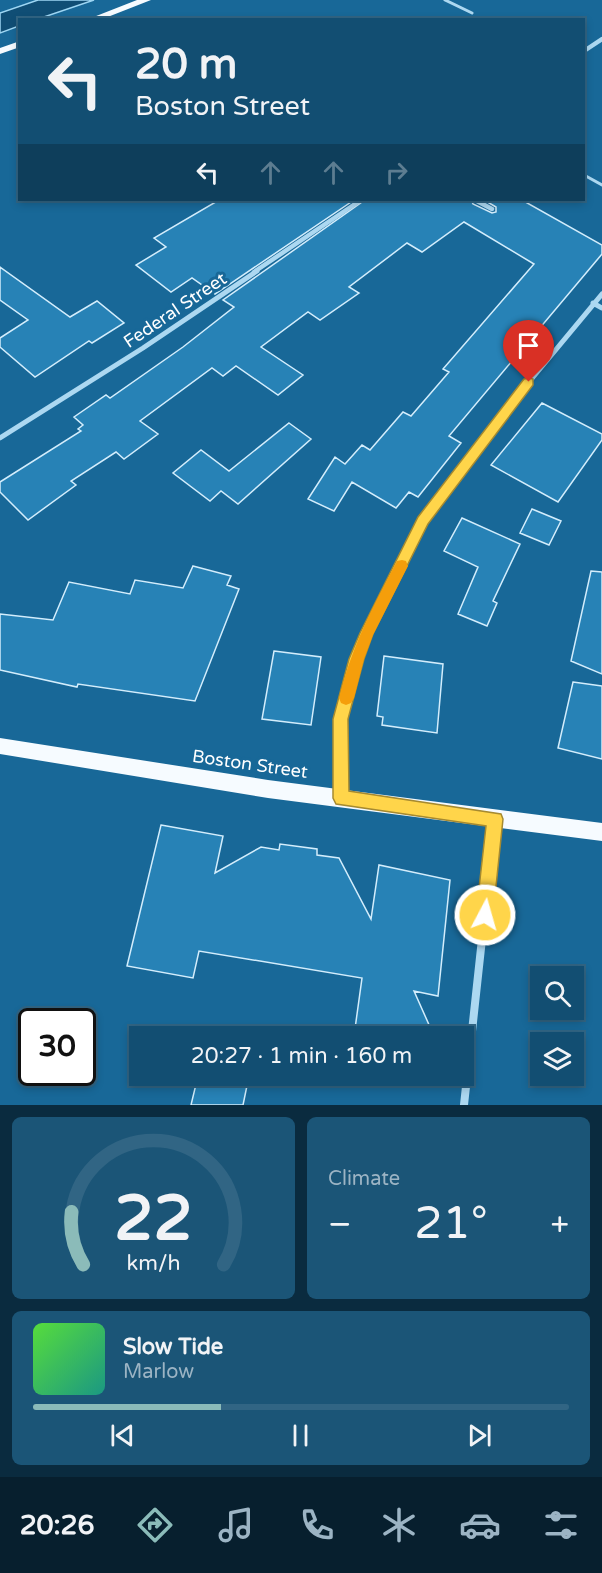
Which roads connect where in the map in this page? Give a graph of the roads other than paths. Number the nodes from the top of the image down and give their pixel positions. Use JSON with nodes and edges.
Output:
{"nodes":[{"id":1,"x":146,"y":0,"type":"edge"},
{"id":2,"x":445,"y":0,"type":"edge"},
{"id":3,"x":472,"y":13,"type":"dead end"},
{"id":4,"x":96,"y":18,"type":"edge"},
{"id":5,"x":602,"y":39,"type":"edge"},
{"id":6,"x":18,"y":45,"type":"edge"},
{"id":7,"x":585,"y":50,"type":"edge"},
{"id":8,"x":0,"y":51,"type":"edge"},
{"id":9,"x":585,"y":176,"type":"edge"},
{"id":10,"x":602,"y":185,"type":"edge"},
{"id":11,"x":360,"y":201,"type":"edge"},
{"id":12,"x":477,"y":201,"type":"edge"},
{"id":13,"x":492,"y":209,"type":"dead end"},
{"id":14,"x":602,"y":294,"type":"edge"},
{"id":15,"x":593,"y":303,"type":"junction"},
{"id":16,"x":602,"y":308,"type":"edge"},
{"id":17,"x":0,"y":438,"type":"edge"},
{"id":18,"x":0,"y":746,"type":"edge"},
{"id":19,"x":341,"y":798,"type":"junction"},
{"id":20,"x":495,"y":819,"type":"junction"},
{"id":21,"x":602,"y":832,"type":"edge"},
{"id":22,"x":464,"y":1105,"type":"edge"}],
"edges":[{"from":1,"to":4,"type":"main road"},
{"from":2,"to":3,"type":"lane"},
{"from":5,"to":7,"type":"street"},
{"from":6,"to":8,"type":"main road"},
{"from":9,"to":10,"type":"lane"},
{"from":11,"to":17,"type":"street","name":"Federal Street"},
{"from":12,"to":13,"type":"street"},
{"from":14,"to":15,"type":"street"},
{"from":15,"to":16,"type":"street"},
{"from":15,"to":19,"type":"street"},
{"from":18,"to":19,"type":"main road","name":"Boston Street"},
{"from":19,"to":20,"type":"main road","name":"Boston Street"},
{"from":20,"to":21,"type":"main road","name":"Boston Street"},
{"from":20,"to":22,"type":"street"}]}
